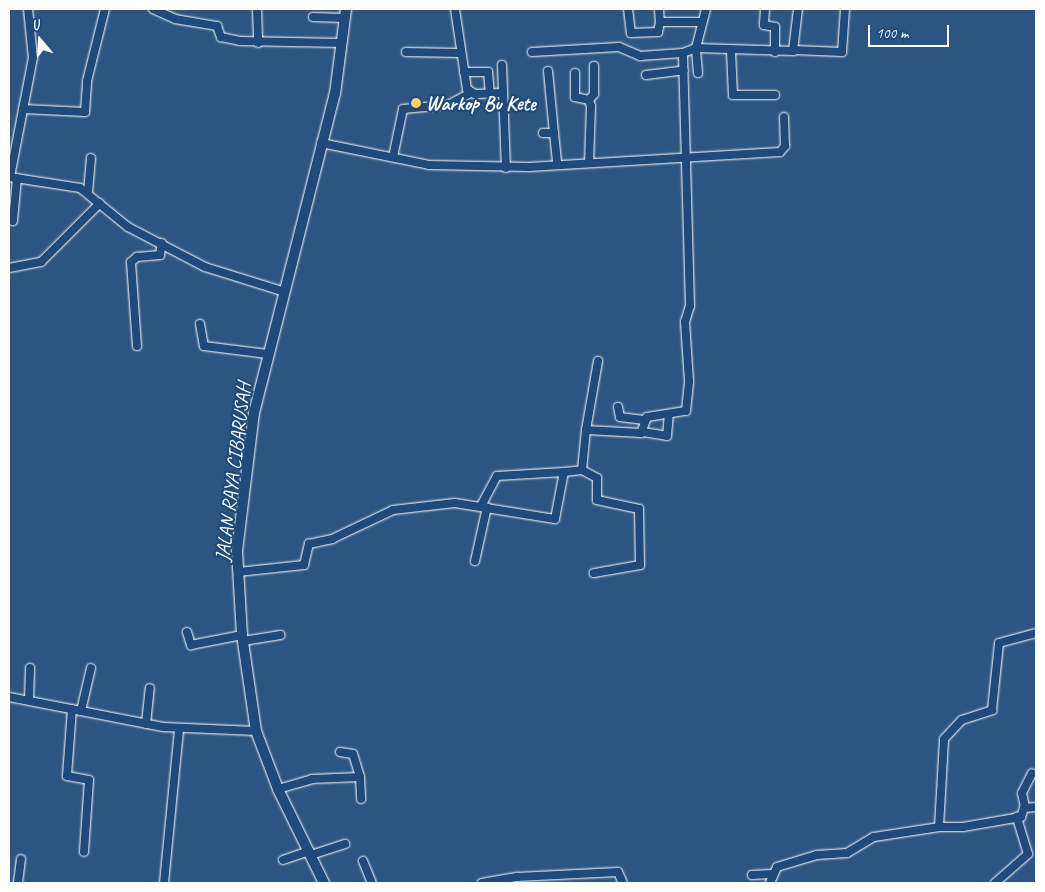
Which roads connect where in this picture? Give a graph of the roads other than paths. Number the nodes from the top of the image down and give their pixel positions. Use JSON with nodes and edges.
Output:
{"nodes":[{"id":1,"x":28,"y":9,"type":"edge"},
{"id":2,"x":105,"y":9,"type":"edge"},
{"id":3,"x":153,"y":9,"type":"edge"},
{"id":4,"x":257,"y":9,"type":"edge"},
{"id":5,"x":456,"y":9,"type":"edge"},
{"id":6,"x":628,"y":9,"type":"edge"},
{"id":7,"x":659,"y":9,"type":"edge"},
{"id":8,"x":706,"y":9,"type":"edge"},
{"id":9,"x":765,"y":9,"type":"edge"},
{"id":10,"x":798,"y":9,"type":"edge"},
{"id":11,"x":845,"y":9,"type":"edge"},
{"id":12,"x":345,"y":12,"type":"edge"},
{"id":13,"x":312,"y":17,"type":"dead end"},
{"id":14,"x":660,"y":22,"type":"junction"},
{"id":15,"x":702,"y":22,"type":"junction"},
{"id":16,"x":341,"y":43,"type":"junction"},
{"id":17,"x":258,"y":44,"type":"junction"},
{"id":18,"x":696,"y":48,"type":"junction"},
{"id":19,"x":794,"y":50,"type":"junction"},
{"id":20,"x":731,"y":51,"type":"junction"},
{"id":21,"x":406,"y":52,"type":"dead end"},
{"id":22,"x":532,"y":52,"type":"dead end"},
{"id":23,"x":775,"y":52,"type":"junction"},
{"id":24,"x":460,"y":53,"type":"junction"},
{"id":25,"x":683,"y":53,"type":"junction"},
{"id":26,"x":502,"y":65,"type":"dead end"},
{"id":27,"x":594,"y":66,"type":"dead end"},
{"id":28,"x":684,"y":70,"type":"junction"},
{"id":29,"x":548,"y":71,"type":"dead end"},
{"id":30,"x":464,"y":72,"type":"junction"},
{"id":31,"x":575,"y":73,"type":"dead end"},
{"id":32,"x":698,"y":73,"type":"dead end"},
{"id":33,"x":646,"y":75,"type":"dead end"},
{"id":34,"x":472,"y":93,"type":"junction"},
{"id":35,"x":502,"y":93,"type":"junction"},
{"id":36,"x":490,"y":94,"type":"junction"},
{"id":37,"x":775,"y":95,"type":"dead end"},
{"id":38,"x":589,"y":100,"type":"junction"},
{"id":39,"x":23,"y":109,"type":"junction"},
{"id":40,"x":784,"y":117,"type":"dead end"},
{"id":41,"x":554,"y":133,"type":"junction"},
{"id":42,"x":543,"y":134,"type":"dead end"},
{"id":43,"x":321,"y":143,"type":"junction"},
{"id":44,"x":393,"y":157,"type":"junction"},
{"id":45,"x":91,"y":158,"type":"dead end"},
{"id":46,"x":688,"y":158,"type":"junction"},
{"id":47,"x":589,"y":162,"type":"junction"},
{"id":48,"x":557,"y":164,"type":"junction"},
{"id":49,"x":506,"y":168,"type":"junction"},
{"id":50,"x":12,"y":177,"type":"edge"},
{"id":51,"x":88,"y":192,"type":"junction"},
{"id":52,"x":100,"y":203,"type":"junction"},
{"id":53,"x":13,"y":221,"type":"dead end"},
{"id":54,"x":162,"y":242,"type":"junction"},
{"id":55,"x":9,"y":268,"type":"edge"},
{"id":56,"x":282,"y":291,"type":"junction"},
{"id":57,"x":200,"y":324,"type":"dead end"},
{"id":58,"x":137,"y":346,"type":"dead end"},
{"id":59,"x":267,"y":354,"type":"junction"},
{"id":60,"x":598,"y":361,"type":"dead end"},
{"id":61,"x":618,"y":407,"type":"dead end"},
{"id":62,"x":669,"y":414,"type":"junction"},
{"id":63,"x":644,"y":420,"type":"junction"},
{"id":64,"x":586,"y":430,"type":"junction"},
{"id":65,"x":642,"y":432,"type":"junction"},
{"id":66,"x":582,"y":470,"type":"junction"},
{"id":67,"x":564,"y":472,"type":"junction"},
{"id":68,"x":484,"y":507,"type":"junction"},
{"id":69,"x":475,"y":560,"type":"dead end"},
{"id":70,"x":238,"y":572,"type":"junction"},
{"id":71,"x":594,"y":573,"type":"dead end"},
{"id":72,"x":187,"y":632,"type":"dead end"},
{"id":73,"x":1036,"y":633,"type":"edge"},
{"id":74,"x":281,"y":634,"type":"dead end"},
{"id":75,"x":242,"y":638,"type":"junction"},
{"id":76,"x":30,"y":668,"type":"dead end"},
{"id":77,"x":91,"y":668,"type":"dead end"},
{"id":78,"x":150,"y":688,"type":"dead end"},
{"id":79,"x":9,"y":697,"type":"edge"},
{"id":80,"x":29,"y":700,"type":"junction"},
{"id":81,"x":72,"y":709,"type":"junction"},
{"id":82,"x":82,"y":711,"type":"junction"},
{"id":83,"x":146,"y":724,"type":"junction"},
{"id":84,"x":179,"y":729,"type":"junction"},
{"id":85,"x":256,"y":731,"type":"junction"},
{"id":86,"x":340,"y":752,"type":"dead end"},
{"id":87,"x":1032,"y":773,"type":"dead end"},
{"id":88,"x":360,"y":777,"type":"junction"},
{"id":89,"x":278,"y":789,"type":"junction"},
{"id":90,"x":362,"y":800,"type":"dead end"},
{"id":91,"x":1025,"y":807,"type":"junction"},
{"id":92,"x":1036,"y":807,"type":"edge"},
{"id":93,"x":1017,"y":817,"type":"junction"},
{"id":94,"x":939,"y":827,"type":"junction"},
{"id":95,"x":345,"y":844,"type":"dead end"},
{"id":96,"x":84,"y":852,"type":"dead end"},
{"id":97,"x":310,"y":853,"type":"junction"},
{"id":98,"x":21,"y":859,"type":"dead end"},
{"id":99,"x":283,"y":860,"type":"dead end"},
{"id":100,"x":363,"y":861,"type":"dead end"},
{"id":101,"x":772,"y":874,"type":"junction"},
{"id":102,"x":752,"y":875,"type":"dead end"},
{"id":103,"x":18,"y":883,"type":"edge"},
{"id":104,"x":164,"y":883,"type":"edge"},
{"id":105,"x":324,"y":883,"type":"edge"},
{"id":106,"x":372,"y":883,"type":"edge"},
{"id":107,"x":482,"y":883,"type":"edge"},
{"id":108,"x":623,"y":883,"type":"edge"},
{"id":109,"x":770,"y":883,"type":"edge"},
{"id":110,"x":995,"y":883,"type":"edge"}],
"edges":[{"from":1,"to":39,"type":"street"},
{"from":2,"to":39,"type":"street"},
{"from":3,"to":17,"type":"street"},
{"from":4,"to":17,"type":"street"},
{"from":5,"to":24,"type":"street"},
{"from":6,"to":14,"type":"street"},
{"from":7,"to":14,"type":"street"},
{"from":8,"to":15,"type":"street"},
{"from":9,"to":23,"type":"street"},
{"from":10,"to":19,"type":"street"},
{"from":11,"to":19,"type":"street"},
{"from":12,"to":13,"type":"street"},
{"from":12,"to":16,"type":"main road","name":"JALAN RAYA CIBARUSAH"},
{"from":12,"to":43,"type":"main road","name":"JALAN RAYA CIBARUSAH"},
{"from":14,"to":15,"type":"street"},
{"from":15,"to":18,"type":"street"},
{"from":16,"to":17,"type":"street"},
{"from":16,"to":43,"type":"main road","name":"JALAN RAYA CIBARUSAH"},
{"from":18,"to":20,"type":"street"},
{"from":18,"to":25,"type":"street"},
{"from":18,"to":32,"type":"street"},
{"from":19,"to":23,"type":"street"},
{"from":20,"to":23,"type":"street"},
{"from":20,"to":37,"type":"street"},
{"from":21,"to":24,"type":"street"},
{"from":22,"to":25,"type":"street"},
{"from":24,"to":30,"type":"street"},
{"from":25,"to":28,"type":"street"},
{"from":26,"to":35,"type":"street"},
{"from":27,"to":38,"type":"street"},
{"from":28,"to":33,"type":"street"},
{"from":28,"to":46,"type":"street"},
{"from":29,"to":41,"type":"street"},
{"from":30,"to":34,"type":"street"},
{"from":30,"to":36,"type":"street"},
{"from":31,"to":38,"type":"street"},
{"from":34,"to":36,"type":"street"},
{"from":34,"to":44,"type":"street"},
{"from":35,"to":36,"type":"street"},
{"from":35,"to":49,"type":"street"},
{"from":38,"to":47,"type":"street"},
{"from":39,"to":50,"type":"street"},
{"from":40,"to":46,"type":"street"},
{"from":41,"to":42,"type":"street"},
{"from":41,"to":48,"type":"street"},
{"from":43,"to":44,"type":"street"},
{"from":43,"to":56,"type":"main road","name":"JALAN RAYA CIBARUSAH"},
{"from":44,"to":49,"type":"street"},
{"from":45,"to":51,"type":"street"},
{"from":46,"to":47,"type":"street"},
{"from":46,"to":62,"type":"street"},
{"from":47,"to":48,"type":"street"},
{"from":48,"to":49,"type":"street"},
{"from":50,"to":51,"type":"street"},
{"from":50,"to":53,"type":"street"},
{"from":51,"to":52,"type":"street"},
{"from":52,"to":54,"type":"street"},
{"from":52,"to":55,"type":"street"},
{"from":54,"to":56,"type":"street"},
{"from":54,"to":58,"type":"street"},
{"from":56,"to":59,"type":"main road","name":"JALAN RAYA CIBARUSAH"},
{"from":57,"to":59,"type":"street"},
{"from":59,"to":70,"type":"main road","name":"JALAN RAYA CIBARUSAH"},
{"from":60,"to":64,"type":"street"},
{"from":61,"to":63,"type":"street"},
{"from":62,"to":63,"type":"street"},
{"from":62,"to":65,"type":"street"},
{"from":63,"to":65,"type":"street"},
{"from":64,"to":65,"type":"street"},
{"from":64,"to":66,"type":"street"},
{"from":66,"to":67,"type":"street"},
{"from":66,"to":71,"type":"street"},
{"from":67,"to":68,"type":"street"},
{"from":67,"to":68,"type":"street"},
{"from":68,"to":69,"type":"street"},
{"from":68,"to":70,"type":"street"},
{"from":70,"to":75,"type":"main road","name":"JALAN RAYA CIBARUSAH"},
{"from":72,"to":75,"type":"street"},
{"from":73,"to":94,"type":"street"},
{"from":74,"to":75,"type":"street"},
{"from":75,"to":85,"type":"main road","name":"JALAN RAYA CIBARUSAH"},
{"from":76,"to":80,"type":"street"},
{"from":77,"to":82,"type":"street"},
{"from":78,"to":83,"type":"street"},
{"from":79,"to":80,"type":"street"},
{"from":80,"to":81,"type":"street"},
{"from":81,"to":82,"type":"street"},
{"from":81,"to":96,"type":"street"},
{"from":82,"to":83,"type":"street"},
{"from":83,"to":84,"type":"street"},
{"from":84,"to":85,"type":"street"},
{"from":84,"to":104,"type":"street"},
{"from":85,"to":89,"type":"main road","name":"JALAN RAYA CIBARUSAH"},
{"from":86,"to":88,"type":"street"},
{"from":87,"to":91,"type":"street"},
{"from":88,"to":89,"type":"street"},
{"from":88,"to":90,"type":"street"},
{"from":89,"to":97,"type":"main road","name":"JALAN RAYA CIBARUSAH"},
{"from":91,"to":92,"type":"street"},
{"from":91,"to":93,"type":"street"},
{"from":93,"to":94,"type":"street"},
{"from":93,"to":110,"type":"street"},
{"from":94,"to":101,"type":"street"},
{"from":95,"to":97,"type":"street"},
{"from":97,"to":99,"type":"street"},
{"from":97,"to":105,"type":"main road","name":"JALAN RAYA CIBARUSAH"},
{"from":98,"to":103,"type":"street"},
{"from":100,"to":106,"type":"street"},
{"from":101,"to":102,"type":"street"},
{"from":101,"to":109,"type":"street"},
{"from":107,"to":108,"type":"street"}]}
